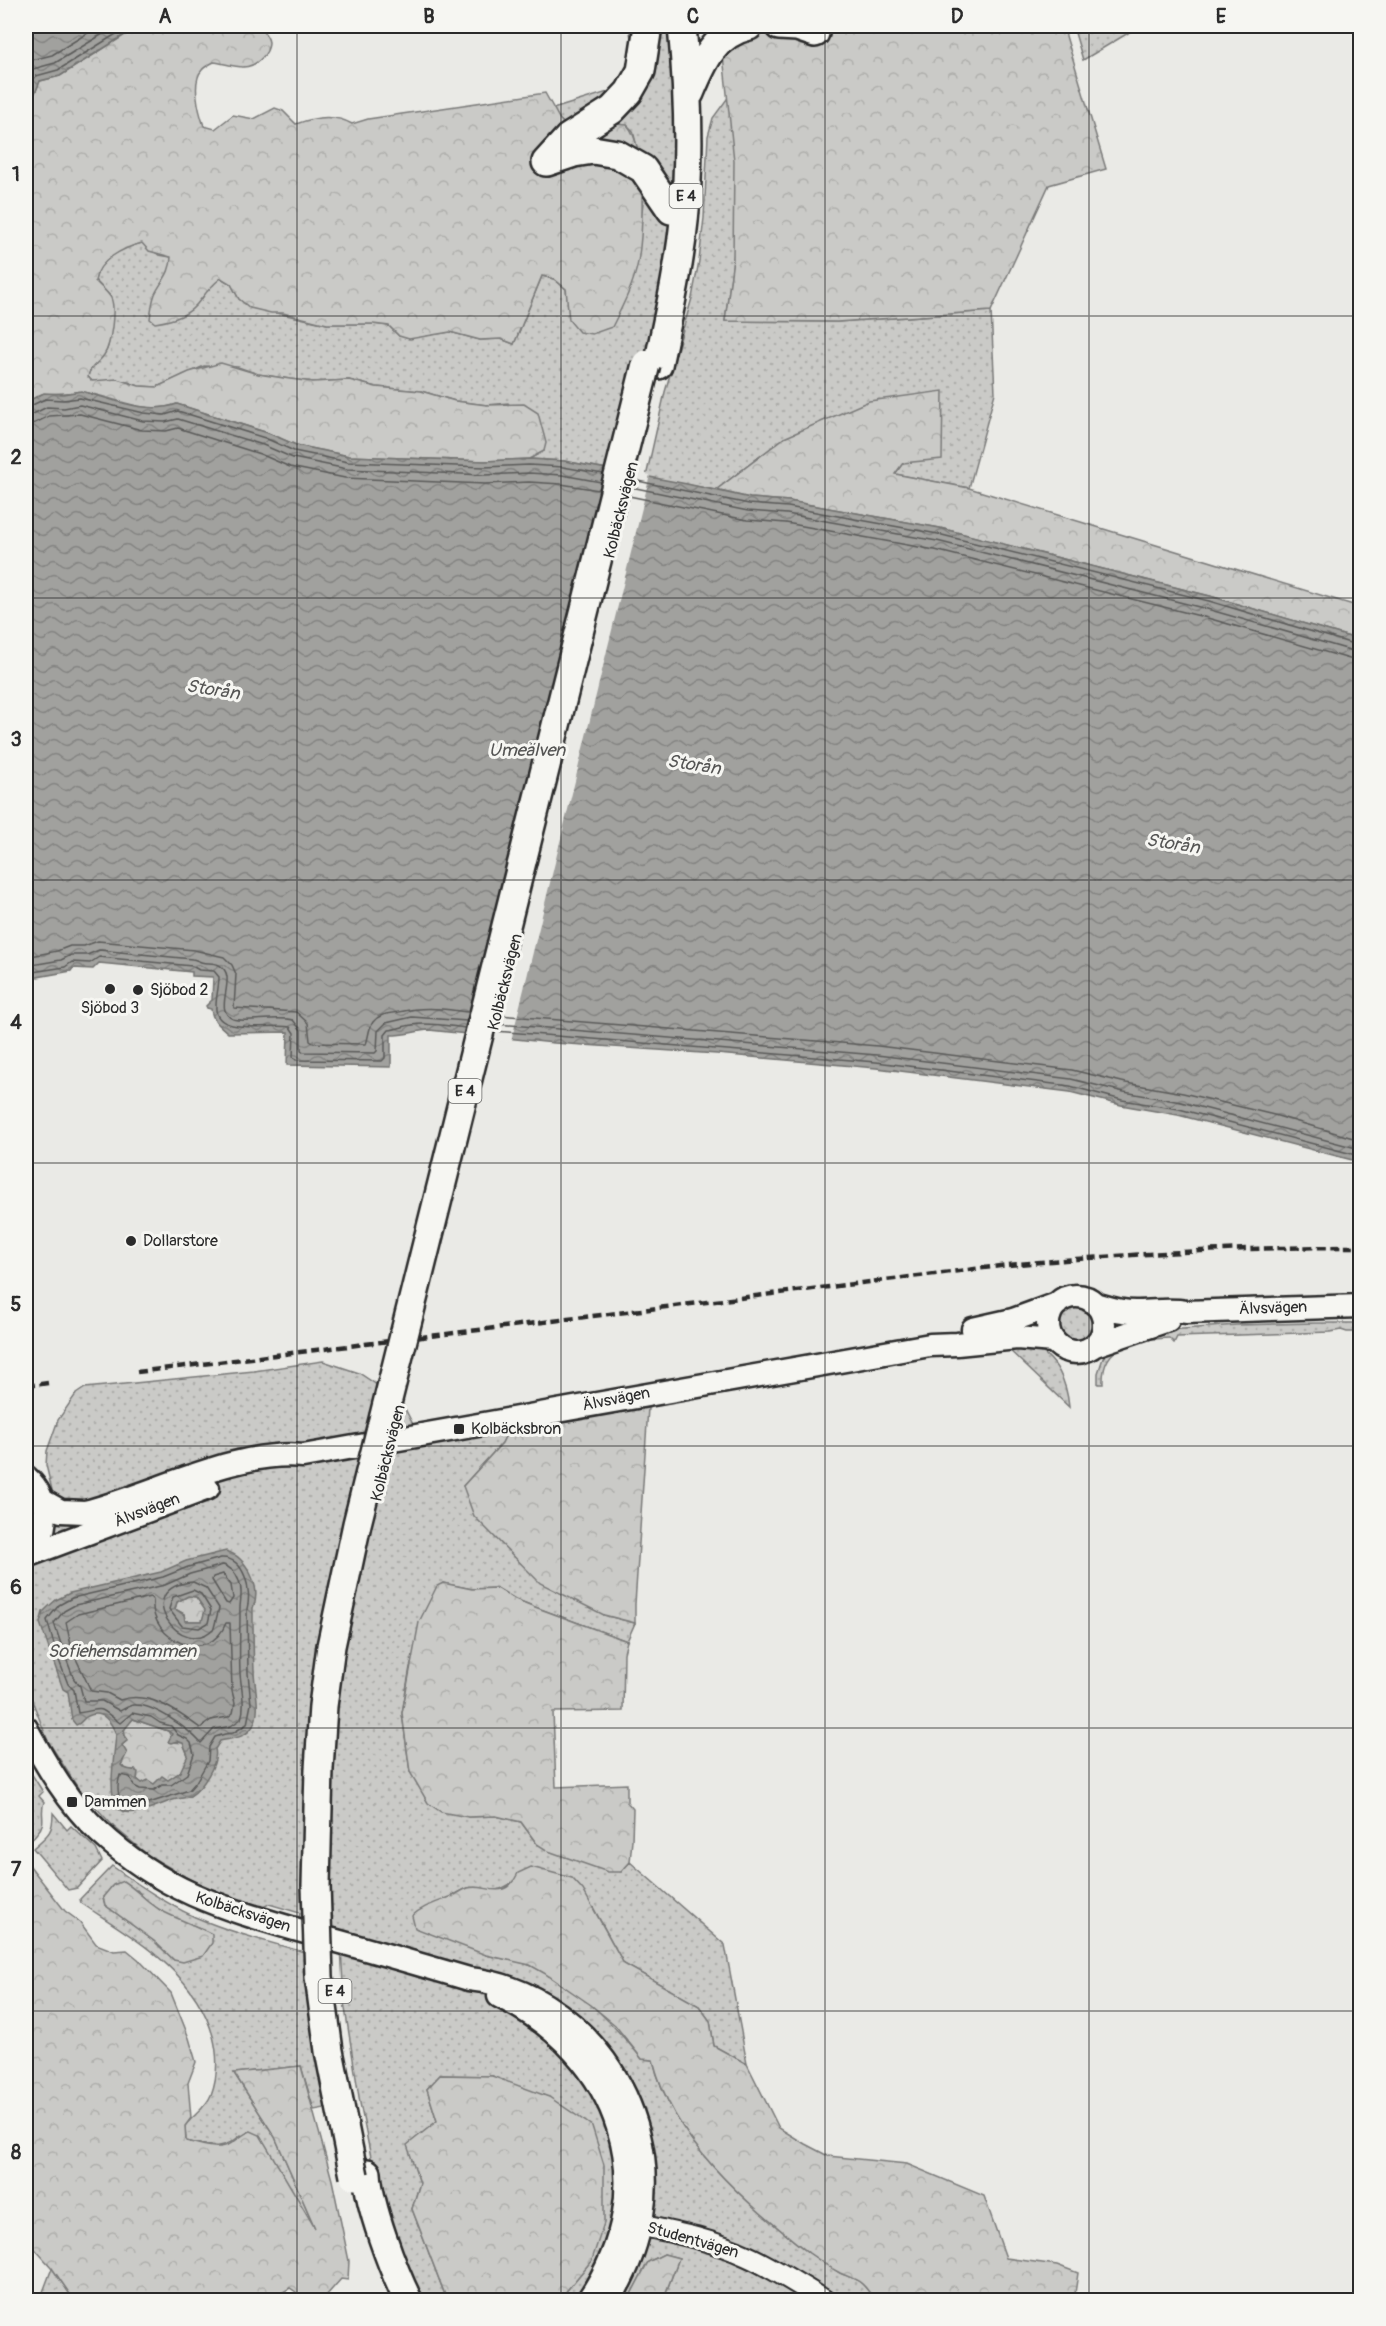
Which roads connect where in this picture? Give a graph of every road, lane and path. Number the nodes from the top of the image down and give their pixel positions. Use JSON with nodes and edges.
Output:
{"nodes":[{"id":1,"x":648,"y":26,"type":"edge"},
{"id":2,"x":668,"y":26,"type":"edge"},
{"id":3,"x":682,"y":26,"type":"edge"},
{"id":4,"x":749,"y":26,"type":"edge"},
{"id":5,"x":779,"y":26,"type":"edge"},
{"id":6,"x":809,"y":26,"type":"edge"},
{"id":7,"x":687,"y":99,"type":"junction"},
{"id":8,"x":671,"y":210,"type":"junction"},
{"id":9,"x":652,"y":365,"type":"junction"},
{"id":10,"x":1057,"y":1304,"type":"junction"},
{"id":11,"x":1095,"y":1304,"type":"junction"},
{"id":12,"x":1360,"y":1306,"type":"edge"},
{"id":13,"x":1186,"y":1312,"type":"junction"},
{"id":14,"x":1053,"y":1341,"type":"junction"},
{"id":15,"x":930,"y":1345,"type":"junction"},
{"id":16,"x":1095,"y":1345,"type":"junction"},
{"id":17,"x":303,"y":1456,"type":"junction"},
{"id":18,"x":26,"y":1477,"type":"edge"},
{"id":19,"x":43,"y":1501,"type":"junction"},
{"id":20,"x":26,"y":1555,"type":"edge"},
{"id":21,"x":26,"y":1728,"type":"edge"},
{"id":22,"x":363,"y":2178,"type":"junction"},
{"id":23,"x":631,"y":2224,"type":"junction"},
{"id":24,"x":388,"y":2301,"type":"edge"},
{"id":25,"x":408,"y":2301,"type":"edge"},
{"id":26,"x":588,"y":2301,"type":"edge"},
{"id":27,"x":609,"y":2301,"type":"edge"},
{"id":28,"x":824,"y":2301,"type":"edge"}],
"edges":[{"from":1,"to":8,"type":"highway"},
{"from":2,"to":8,"type":"highway","name":"Kolbäcksvägen","number":"E 4"},
{"from":3,"to":7,"type":"highway","name":"Kolbäcksvägen","number":"E 4"},
{"from":4,"to":7,"type":"highway"},
{"from":5,"to":6,"type":"highway"},
{"from":7,"to":9,"type":"highway","name":"Kolbäcksvägen","number":"E 4"},
{"from":8,"to":9,"type":"highway","name":"Kolbäcksvägen","number":"E 4"},
{"from":9,"to":22,"type":"highway","name":"Kolbäcksvägen","number":"E 4"},
{"from":10,"to":11,"type":"main road"},
{"from":10,"to":14,"type":"main road"},
{"from":10,"to":15,"type":"main road","name":"Älvsvägen"},
{"from":11,"to":13,"type":"main road","name":"Älvsvägen"},
{"from":11,"to":16,"type":"main road"},
{"from":12,"to":13,"type":"main road","name":"Älvsvägen"},
{"from":13,"to":16,"type":"main road","name":"Älvsvägen"},
{"from":14,"to":15,"type":"main road","name":"Älvsvägen"},
{"from":14,"to":16,"type":"main road"},
{"from":15,"to":17,"type":"main road","name":"Älvsvägen"},
{"from":17,"to":19,"type":"main road","name":"Älvsvägen"},
{"from":17,"to":20,"type":"main road","name":"Älvsvägen"},
{"from":18,"to":19,"type":"main road"},
{"from":19,"to":20,"type":"main road"},
{"from":21,"to":23,"type":"main road","name":"Kolbäcksvägen"},
{"from":22,"to":24,"type":"highway","name":"Kolbäcksvägen","number":"E 4"},
{"from":22,"to":25,"type":"highway","name":"Kolbäcksvägen","number":"E 4"},
{"from":23,"to":26,"type":"main road","name":"Kolbäcksvägen"},
{"from":23,"to":27,"type":"main road","name":"Kolbäcksvägen"},
{"from":23,"to":28,"type":"street","name":"Studentvägen"}]}
